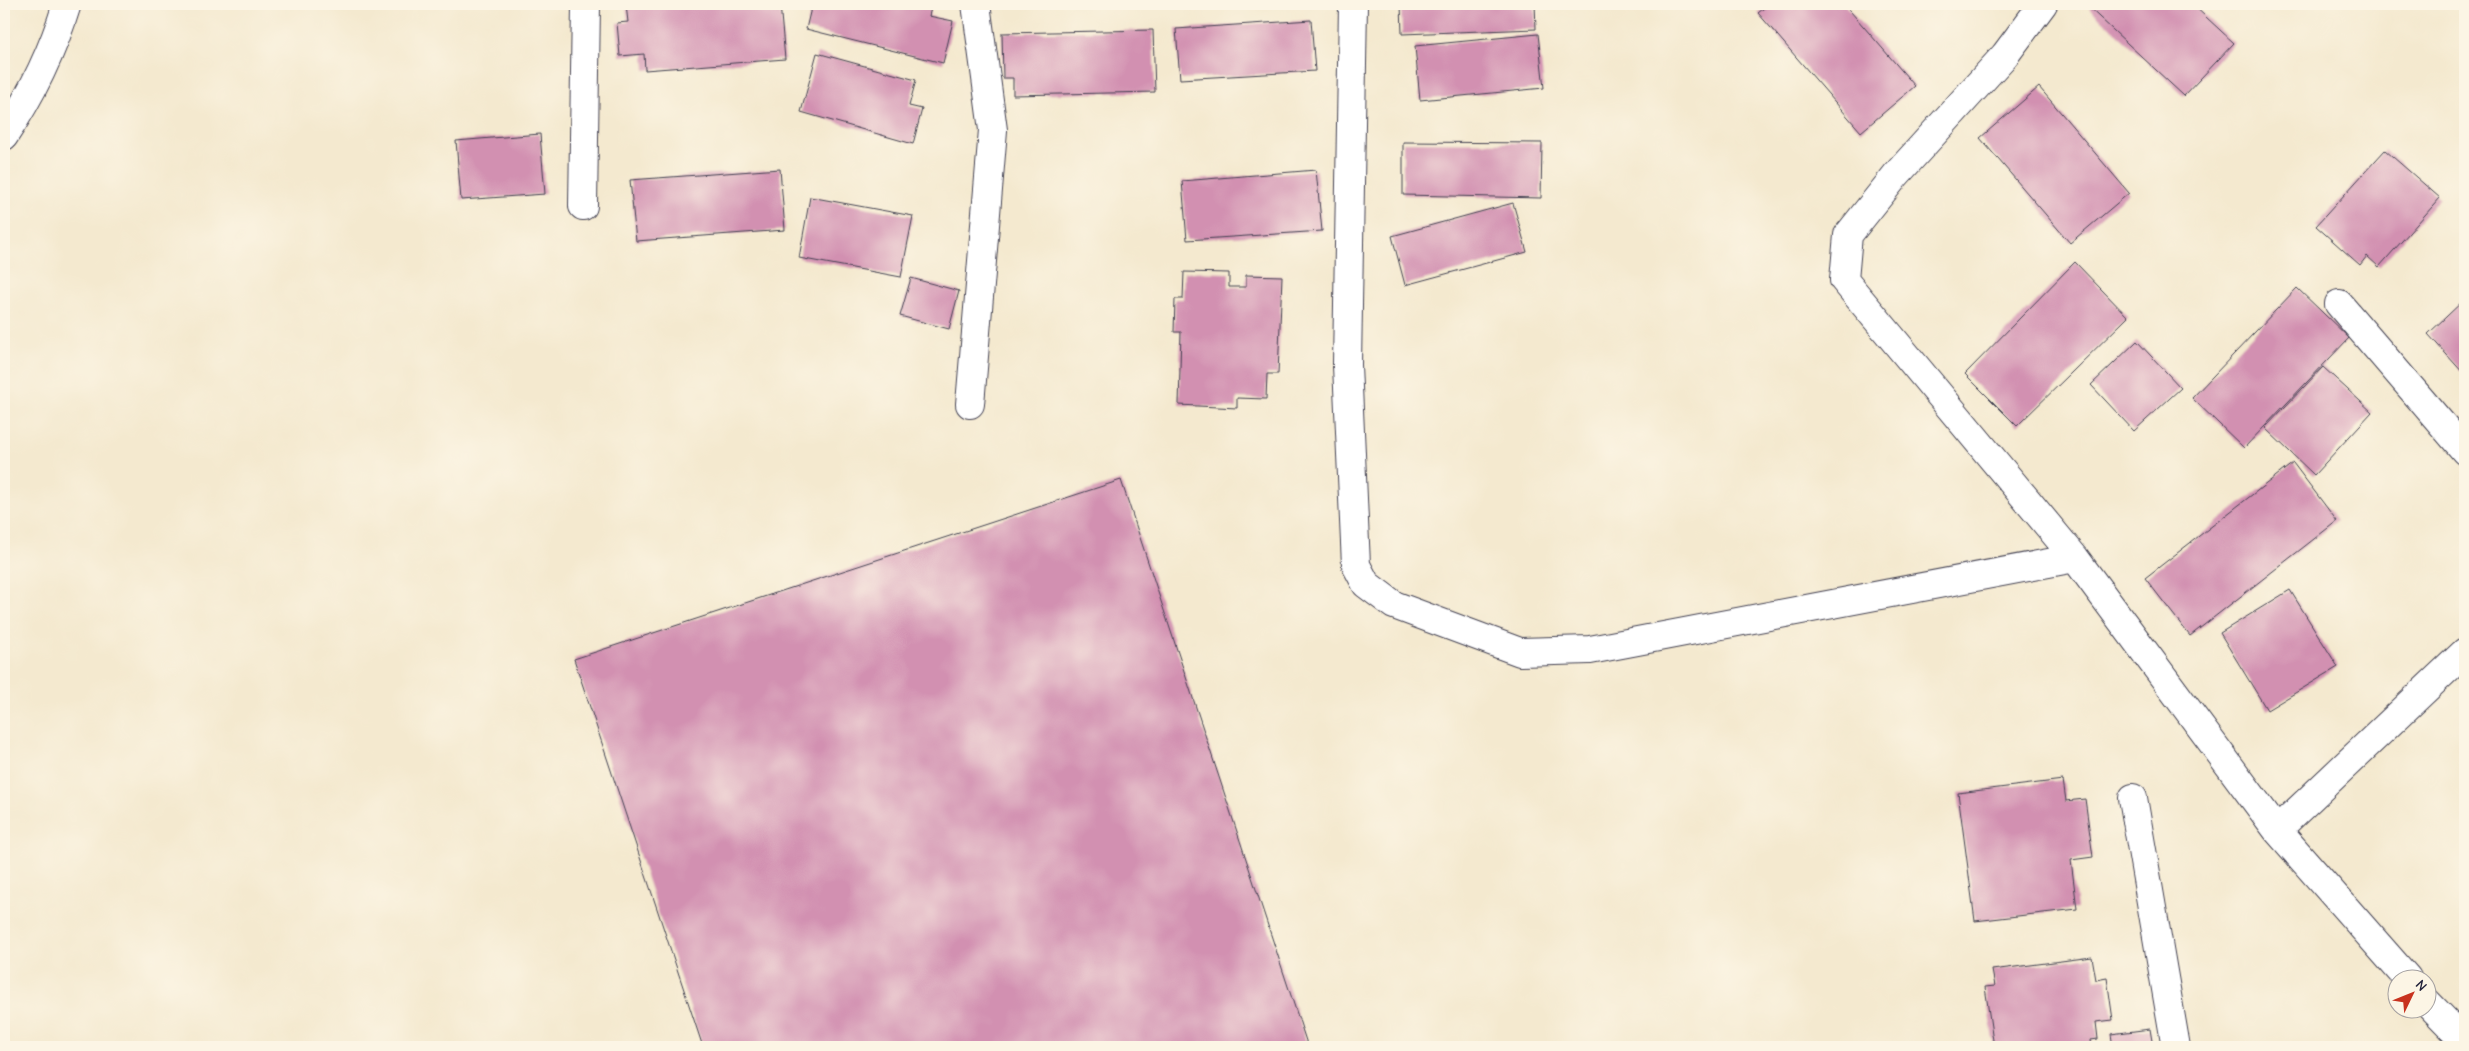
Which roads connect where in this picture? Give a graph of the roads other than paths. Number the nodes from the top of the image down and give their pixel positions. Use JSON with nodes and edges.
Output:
{"nodes":[{"id":1,"x":67,"y":4,"type":"edge"},
{"id":2,"x":586,"y":4,"type":"edge"},
{"id":3,"x":976,"y":4,"type":"edge"},
{"id":4,"x":1353,"y":4,"type":"edge"},
{"id":5,"x":2043,"y":4,"type":"edge"},
{"id":6,"x":4,"y":136,"type":"edge"},
{"id":7,"x":583,"y":206,"type":"dead end"},
{"id":8,"x":2339,"y":304,"type":"dead end"},
{"id":9,"x":970,"y":404,"type":"dead end"},
{"id":10,"x":2465,"y":451,"type":"edge"},
{"id":11,"x":2075,"y":558,"type":"junction"},
{"id":12,"x":2465,"y":652,"type":"edge"},
{"id":13,"x":2133,"y":798,"type":"dead end"},
{"id":14,"x":2277,"y":830,"type":"junction"},
{"id":15,"x":2398,"y":968,"type":"edge"},
{"id":16,"x":2436,"y":1011,"type":"edge"},
{"id":17,"x":2465,"y":1041,"type":"edge"},
{"id":18,"x":2176,"y":1047,"type":"edge"}],
"edges":[{"from":1,"to":6,"type":"street"},
{"from":2,"to":7,"type":"street"},
{"from":3,"to":9,"type":"street"},
{"from":4,"to":11,"type":"street"},
{"from":5,"to":11,"type":"street"},
{"from":8,"to":10,"type":"street"},
{"from":11,"to":14,"type":"street"},
{"from":12,"to":14,"type":"street"},
{"from":13,"to":18,"type":"street"},
{"from":14,"to":15,"type":"street"},
{"from":16,"to":17,"type":"street"}]}
